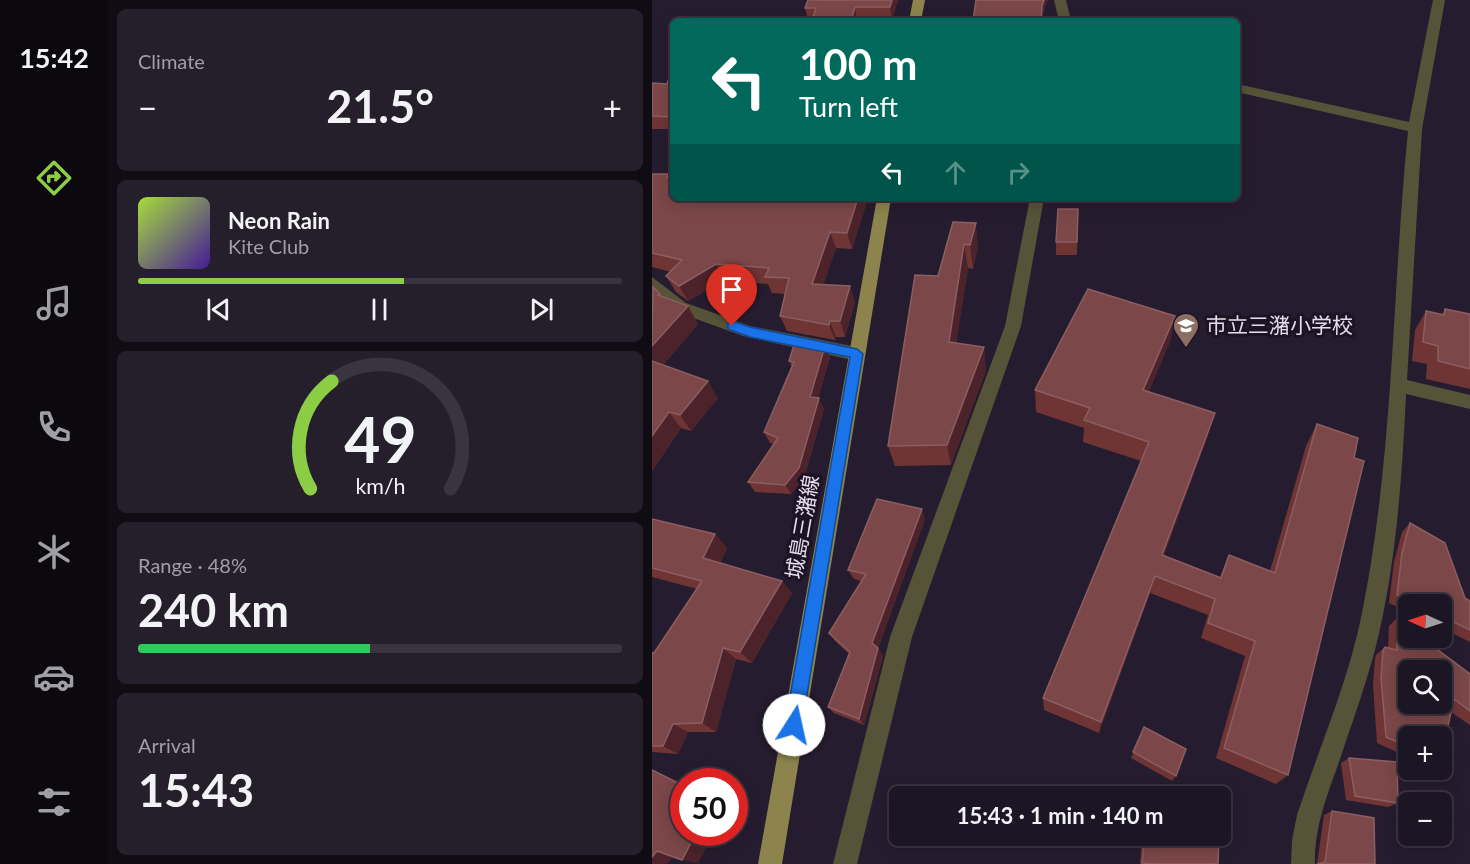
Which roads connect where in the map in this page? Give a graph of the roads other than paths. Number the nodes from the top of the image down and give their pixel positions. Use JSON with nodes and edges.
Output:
{"nodes":[{"id":1,"x":919,"y":0,"type":"edge"},
{"id":2,"x":1060,"y":0,"type":"edge"},
{"id":3,"x":1439,"y":0,"type":"edge"},
{"id":4,"x":916,"y":18,"type":"edge"},
{"id":5,"x":1064,"y":18,"type":"edge"},
{"id":6,"x":1240,"y":89,"type":"edge"},
{"id":7,"x":1415,"y":128,"type":"junction"},
{"id":8,"x":883,"y":201,"type":"edge"},
{"id":9,"x":1036,"y":201,"type":"edge"},
{"id":10,"x":656,"y":292,"type":"edge"},
{"id":11,"x":857,"y":354,"type":"junction"},
{"id":12,"x":1399,"y":385,"type":"junction"},
{"id":13,"x":1470,"y":402,"type":"edge"},
{"id":14,"x":770,"y":864,"type":"edge"},
{"id":15,"x":845,"y":864,"type":"edge"},
{"id":16,"x":1303,"y":864,"type":"edge"}],
"edges":[{"from":1,"to":4,"type":"main road"},
{"from":2,"to":5,"type":"street"},
{"from":3,"to":7,"type":"street"},
{"from":6,"to":7,"type":"street"},
{"from":7,"to":12,"type":"street"},
{"from":8,"to":11,"type":"main road","name":"城島三潴線"},
{"from":9,"to":15,"type":"street"},
{"from":10,"to":11,"type":"street"},
{"from":11,"to":14,"type":"main road","name":"城島三潴線"},
{"from":12,"to":13,"type":"street"},
{"from":12,"to":16,"type":"street"}]}
